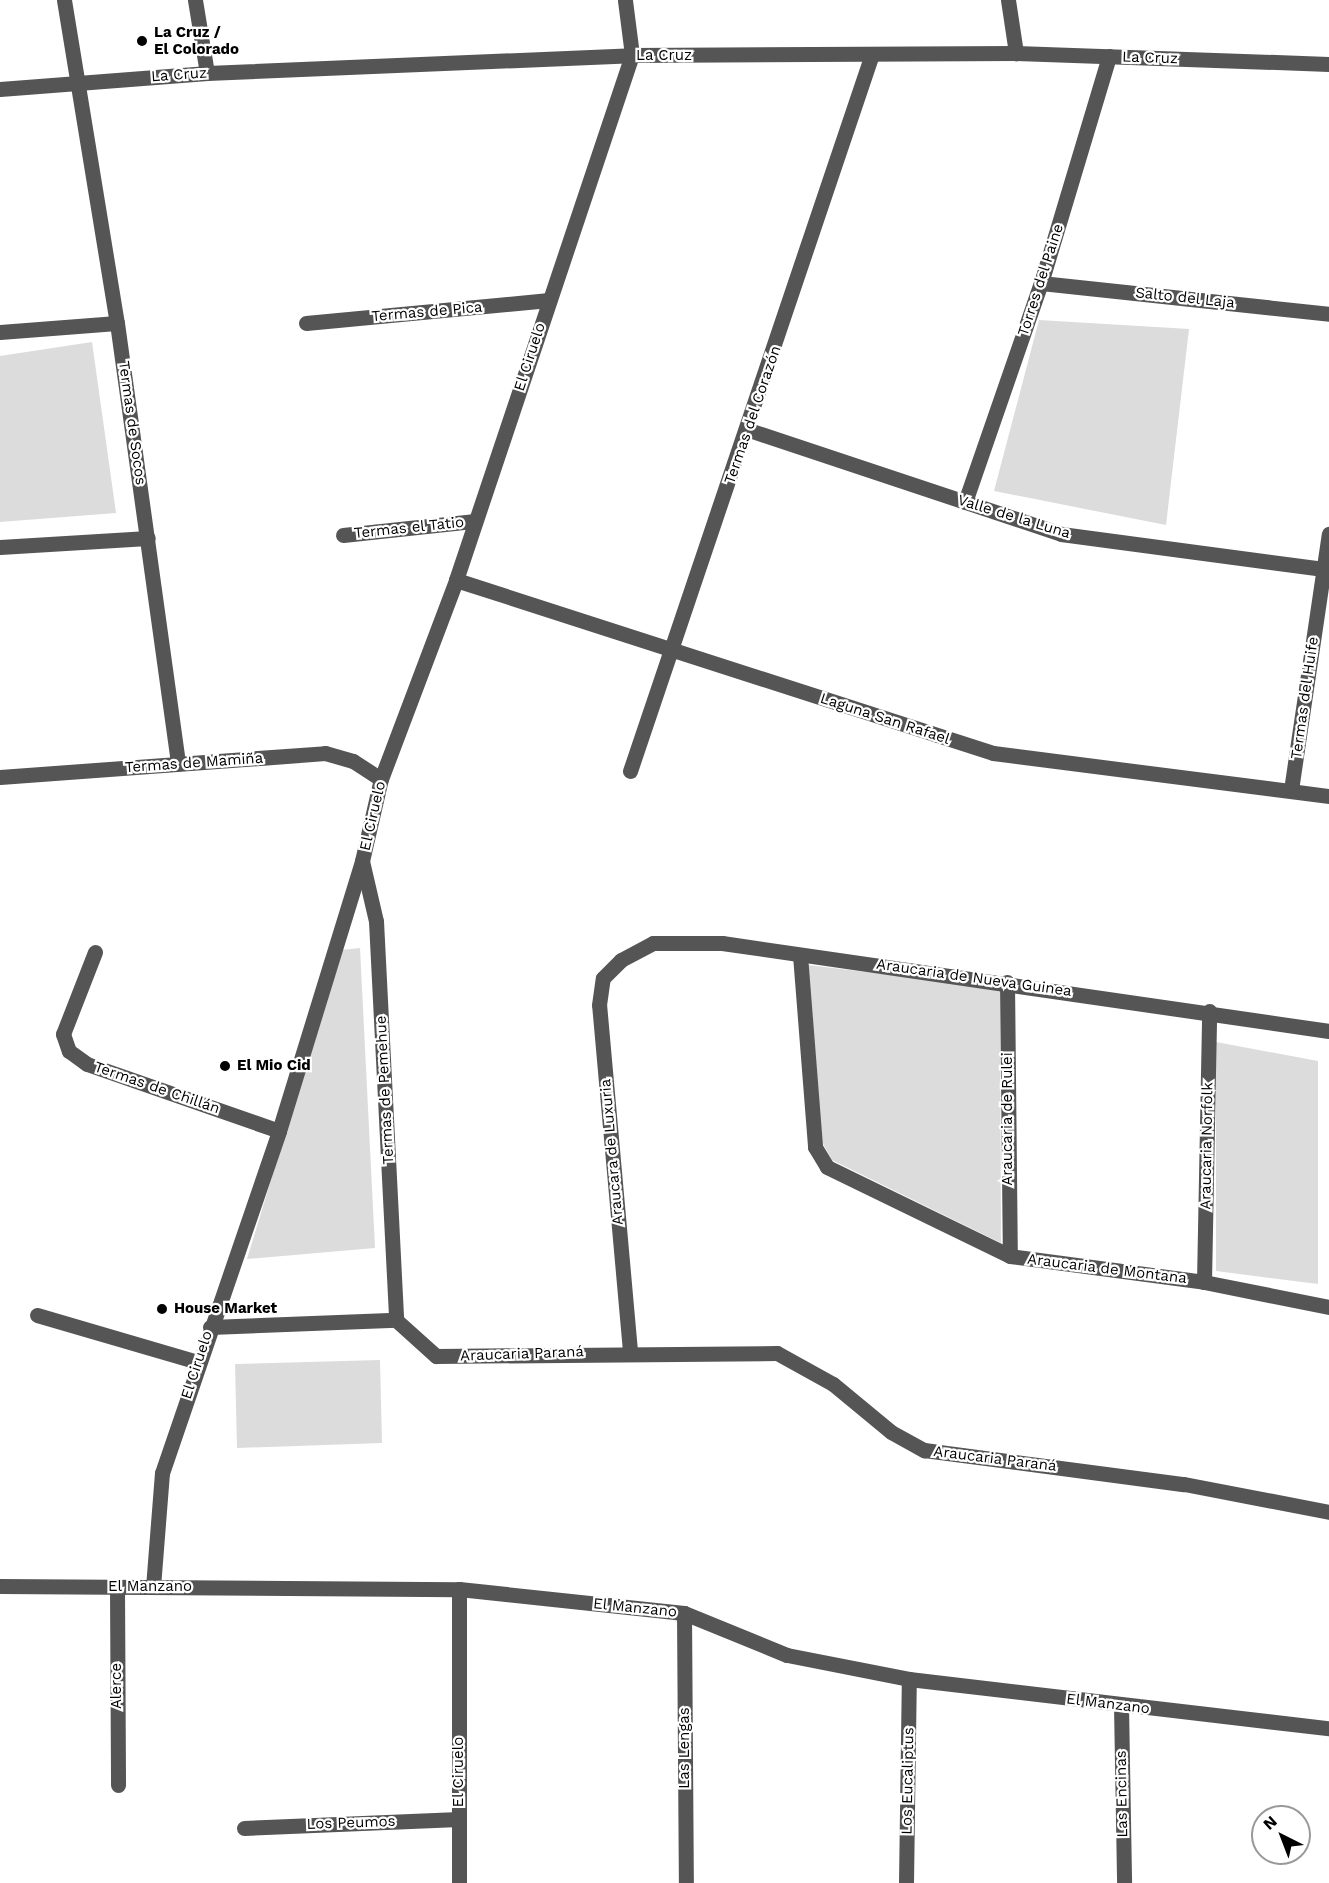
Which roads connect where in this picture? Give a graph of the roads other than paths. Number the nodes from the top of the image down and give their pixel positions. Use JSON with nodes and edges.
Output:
{"nodes":[{"id":1,"x":64,"y":0,"type":"edge"},
{"id":2,"x":195,"y":0,"type":"edge"},
{"id":3,"x":625,"y":0,"type":"edge"},
{"id":4,"x":1008,"y":0,"type":"edge"},
{"id":5,"x":1016,"y":53,"type":"junction"},
{"id":6,"x":632,"y":55,"type":"junction"},
{"id":7,"x":1109,"y":56,"type":"junction"},
{"id":8,"x":871,"y":57,"type":"junction"},
{"id":9,"x":1329,"y":64,"type":"edge"},
{"id":10,"x":207,"y":73,"type":"junction"},
{"id":11,"x":74,"y":83,"type":"junction"},
{"id":12,"x":0,"y":89,"type":"edge"},
{"id":13,"x":1041,"y":283,"type":"junction"},
{"id":14,"x":549,"y":300,"type":"junction"},
{"id":15,"x":1329,"y":314,"type":"edge"},
{"id":16,"x":117,"y":323,"type":"junction"},
{"id":17,"x":306,"y":323,"type":"dead end"},
{"id":18,"x":0,"y":332,"type":"edge"},
{"id":19,"x":749,"y":430,"type":"junction"},
{"id":20,"x":965,"y":502,"type":"junction"},
{"id":21,"x":475,"y":521,"type":"junction"},
{"id":22,"x":1329,"y":534,"type":"edge"},
{"id":23,"x":343,"y":536,"type":"dead end"},
{"id":24,"x":148,"y":538,"type":"junction"},
{"id":25,"x":0,"y":547,"type":"edge"},
{"id":26,"x":1324,"y":569,"type":"junction"},
{"id":27,"x":456,"y":580,"type":"junction"},
{"id":28,"x":671,"y":650,"type":"junction"},
{"id":29,"x":178,"y":764,"type":"junction"},
{"id":30,"x":630,"y":771,"type":"dead end"},
{"id":31,"x":0,"y":777,"type":"edge"},
{"id":32,"x":381,"y":779,"type":"junction"},
{"id":33,"x":1291,"y":790,"type":"junction"},
{"id":34,"x":1329,"y":796,"type":"edge"},
{"id":35,"x":362,"y":861,"type":"junction"},
{"id":36,"x":95,"y":952,"type":"dead end"},
{"id":37,"x":800,"y":955,"type":"junction"},
{"id":38,"x":621,"y":960,"type":"joint"},
{"id":39,"x":1007,"y":982,"type":"junction"},
{"id":40,"x":1209,"y":1011,"type":"junction"},
{"id":41,"x":1329,"y":1031,"type":"edge"},
{"id":42,"x":279,"y":1131,"type":"junction"},
{"id":43,"x":1010,"y":1257,"type":"junction"},
{"id":44,"x":1204,"y":1282,"type":"junction"},
{"id":45,"x":1329,"y":1306,"type":"edge"},
{"id":46,"x":38,"y":1315,"type":"dead end"},
{"id":47,"x":396,"y":1320,"type":"junction"},
{"id":48,"x":210,"y":1327,"type":"junction"},
{"id":49,"x":630,"y":1351,"type":"junction"},
{"id":50,"x":198,"y":1362,"type":"junction"},
{"id":51,"x":1329,"y":1512,"type":"edge"},
{"id":52,"x":0,"y":1587,"type":"edge"},
{"id":53,"x":117,"y":1587,"type":"junction"},
{"id":54,"x":153,"y":1587,"type":"junction"},
{"id":55,"x":459,"y":1589,"type":"junction"},
{"id":56,"x":684,"y":1613,"type":"junction"},
{"id":57,"x":909,"y":1679,"type":"junction"},
{"id":58,"x":1121,"y":1705,"type":"junction"},
{"id":59,"x":1329,"y":1728,"type":"edge"},
{"id":60,"x":118,"y":1785,"type":"dead end"},
{"id":61,"x":459,"y":1819,"type":"junction"},
{"id":62,"x":244,"y":1828,"type":"dead end"},
{"id":63,"x":459,"y":1883,"type":"edge"},
{"id":64,"x":686,"y":1883,"type":"edge"},
{"id":65,"x":906,"y":1883,"type":"edge"},
{"id":66,"x":1124,"y":1883,"type":"edge"}],
"edges":[{"from":1,"to":11,"type":"street","name":"Termas de Socos"},
{"from":2,"to":10,"type":"street"},
{"from":3,"to":6,"type":"street"},
{"from":4,"to":5,"type":"street"},
{"from":5,"to":7,"type":"street","name":"La Cruz"},
{"from":5,"to":8,"type":"street","name":"La Cruz"},
{"from":6,"to":8,"type":"street","name":"La Cruz"},
{"from":6,"to":10,"type":"street","name":"La Cruz"},
{"from":6,"to":14,"type":"street","name":"El Ciruelo"},
{"from":7,"to":9,"type":"street","name":"La Cruz"},
{"from":7,"to":13,"type":"street","name":"Torres del Paine"},
{"from":8,"to":19,"type":"street","name":"Termas del Corazón"},
{"from":10,"to":11,"type":"street","name":"La Cruz"},
{"from":11,"to":12,"type":"street","name":"La Cruz"},
{"from":11,"to":16,"type":"street","name":"Termas de Socos"},
{"from":13,"to":15,"type":"street","name":"Salto del Laja"},
{"from":13,"to":20,"type":"street","name":"Torres del Paine"},
{"from":14,"to":17,"type":"street","name":"Termas de Pica"},
{"from":14,"to":21,"type":"street","name":"El Ciruelo"},
{"from":16,"to":18,"type":"street"},
{"from":16,"to":24,"type":"street","name":"Termas de Socos"},
{"from":19,"to":20,"type":"street","name":"Valle de la Luna"},
{"from":19,"to":28,"type":"street","name":"Termas del Corazón"},
{"from":20,"to":26,"type":"street","name":"Valle de la Luna"},
{"from":21,"to":23,"type":"street","name":"Termas el Tatio"},
{"from":21,"to":27,"type":"street","name":"El Ciruelo"},
{"from":22,"to":26,"type":"street","name":"Termas del Huife"},
{"from":24,"to":25,"type":"street"},
{"from":24,"to":29,"type":"street","name":"Termas de Socos"},
{"from":26,"to":33,"type":"street","name":"Termas del Huife"},
{"from":27,"to":28,"type":"street","name":"Laguna San Rafael"},
{"from":27,"to":32,"type":"street","name":"El Ciruelo"},
{"from":28,"to":30,"type":"street","name":"Termas del Corazón"},
{"from":28,"to":33,"type":"street","name":"Laguna San Rafael"},
{"from":29,"to":31,"type":"street","name":"Termas de Mamiña"},
{"from":29,"to":32,"type":"street","name":"Termas de Mamiña"},
{"from":32,"to":35,"type":"street","name":"El Ciruelo"},
{"from":33,"to":34,"type":"street","name":"Laguna San Rafael"},
{"from":35,"to":42,"type":"street","name":"El Ciruelo"},
{"from":35,"to":47,"type":"street","name":"Termas de Pemehue"},
{"from":36,"to":42,"type":"street","name":"Termas de Chillán"},
{"from":37,"to":38,"type":"street","name":"Araucaria de Nueva Guinea"},
{"from":37,"to":39,"type":"street","name":"Araucaria de Nueva Guinea"},
{"from":37,"to":43,"type":"street","name":"Araucaria de Montana"},
{"from":38,"to":49,"type":"street","name":"Araucara de Luxuria"},
{"from":39,"to":40,"type":"street","name":"Araucaria de Nueva Guinea"},
{"from":39,"to":43,"type":"street","name":"Araucaria de Rulei"},
{"from":40,"to":41,"type":"street","name":"Araucaria de Nueva Guinea"},
{"from":40,"to":44,"type":"street","name":"Araucaria Norfolk"},
{"from":42,"to":48,"type":"street","name":"El Ciruelo"},
{"from":43,"to":44,"type":"street","name":"Araucaria de Montana"},
{"from":44,"to":45,"type":"street","name":"Araucaria de Montana"},
{"from":46,"to":50,"type":"street"},
{"from":47,"to":48,"type":"street"},
{"from":47,"to":49,"type":"street","name":"Araucaria Paraná"},
{"from":48,"to":50,"type":"street","name":"El Ciruelo"},
{"from":49,"to":51,"type":"street","name":"Araucaria Paraná"},
{"from":50,"to":54,"type":"street","name":"El Ciruelo"},
{"from":52,"to":53,"type":"street","name":"El Manzano"},
{"from":53,"to":54,"type":"street","name":"El Manzano"},
{"from":53,"to":60,"type":"street","name":"Alerce"},
{"from":54,"to":55,"type":"street","name":"El Manzano"},
{"from":55,"to":56,"type":"street","name":"El Manzano"},
{"from":55,"to":61,"type":"street","name":"El Ciruelo"},
{"from":56,"to":57,"type":"street","name":"El Manzano"},
{"from":56,"to":64,"type":"street","name":"Las Lengas"},
{"from":57,"to":58,"type":"street","name":"El Manzano"},
{"from":57,"to":65,"type":"street","name":"Los Eucaliptus"},
{"from":58,"to":59,"type":"street","name":"El Manzano"},
{"from":58,"to":66,"type":"street","name":"Las Encinas"},
{"from":61,"to":62,"type":"street","name":"Los Peumos"},
{"from":61,"to":63,"type":"street","name":"El Ciruelo"}]}
